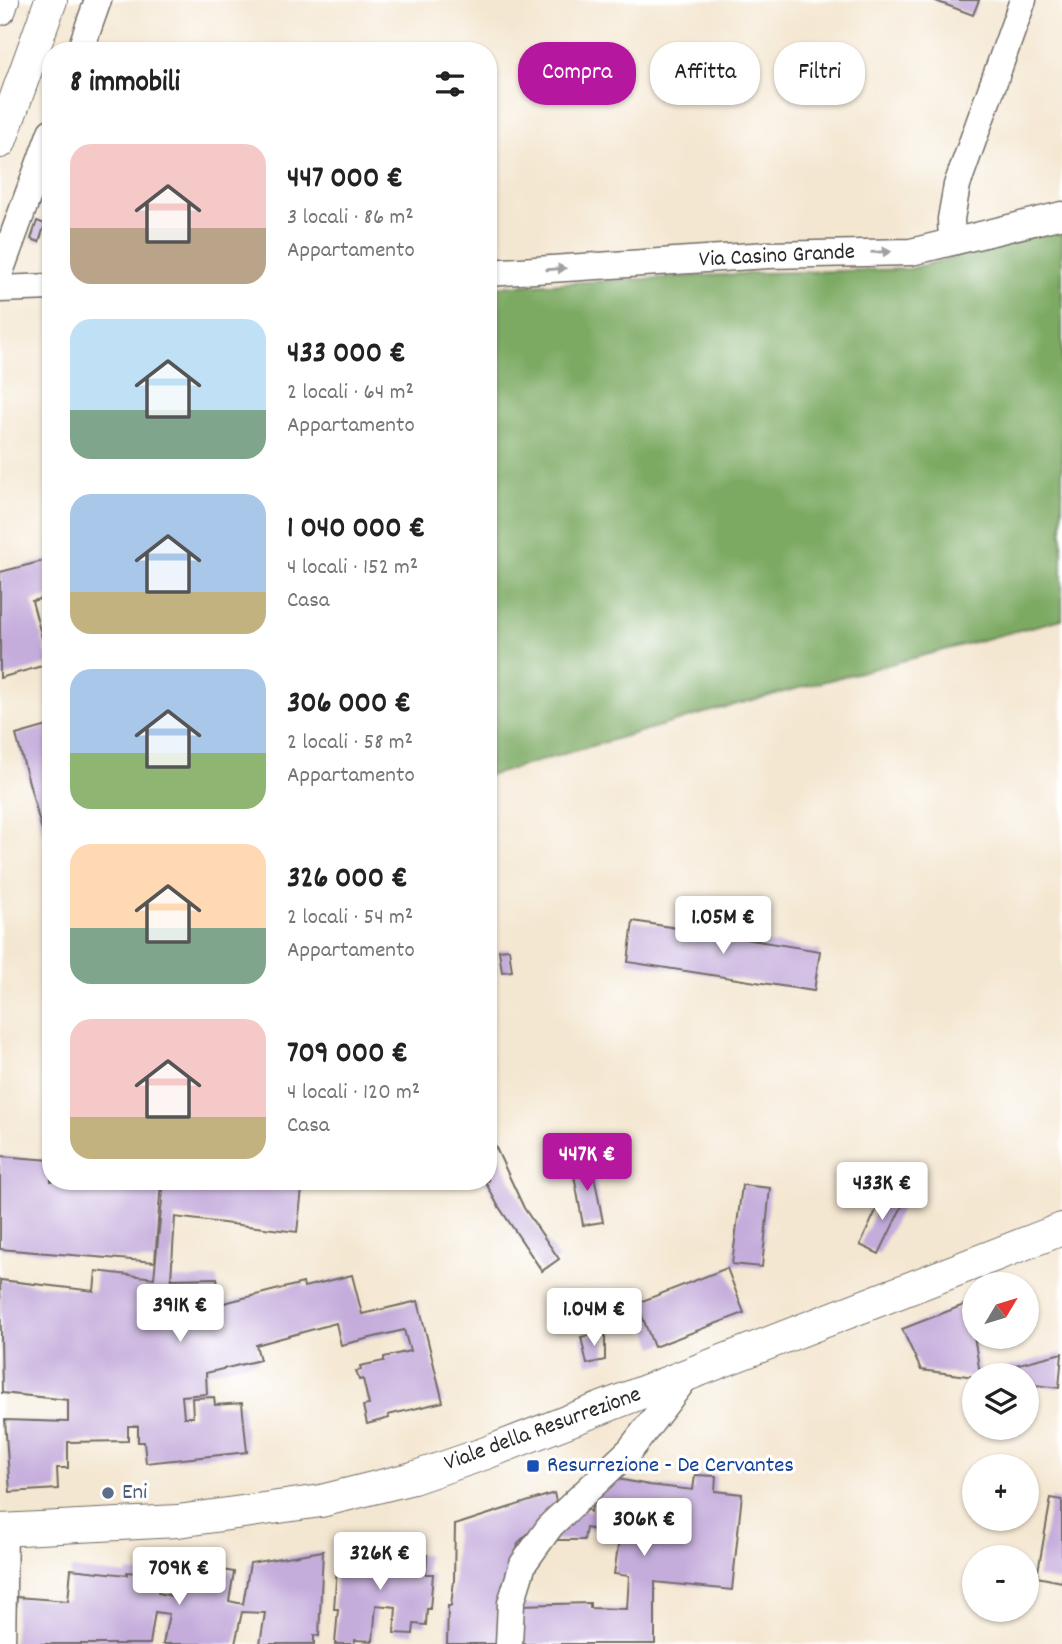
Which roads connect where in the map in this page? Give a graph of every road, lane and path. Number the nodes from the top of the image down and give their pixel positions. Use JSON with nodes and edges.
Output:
{"nodes":[{"id":1,"x":3,"y":0,"type":"edge"},
{"id":2,"x":51,"y":0,"type":"edge"},
{"id":3,"x":98,"y":0,"type":"edge"},
{"id":4,"x":1023,"y":0,"type":"edge"},
{"id":5,"x":0,"y":9,"type":"edge"},
{"id":6,"x":83,"y":42,"type":"edge"},
{"id":7,"x":0,"y":142,"type":"edge"},
{"id":8,"x":42,"y":157,"type":"edge"},
{"id":9,"x":1062,"y":215,"type":"edge"},
{"id":10,"x":952,"y":242,"type":"junction"},
{"id":11,"x":0,"y":272,"type":"edge"},
{"id":12,"x":497,"y":272,"type":"edge"},
{"id":13,"x":42,"y":288,"type":"edge"},
{"id":14,"x":0,"y":289,"type":"edge"},
{"id":15,"x":1062,"y":1229,"type":"edge"},
{"id":16,"x":687,"y":1376,"type":"junction"},
{"id":17,"x":2,"y":1530,"type":"edge"},
{"id":18,"x":2,"y":1644,"type":"edge"},
{"id":19,"x":509,"y":1644,"type":"edge"}],
"edges":[{"from":1,"to":5,"type":"street"},
{"from":2,"to":7,"type":"street"},
{"from":3,"to":6,"type":"street"},
{"from":4,"to":10,"type":"street"},
{"from":8,"to":11,"type":"street"},
{"from":9,"to":10,"type":"street","name":"Via Casino Grande"},
{"from":12,"to":10,"type":"street","name":"Via Casino Grande","one_way":true},
{"from":13,"to":14,"type":"street"},
{"from":15,"to":16,"type":"street","name":"Viale della Resurrezione"},
{"from":16,"to":17,"type":"street","name":"Viale della Resurrezione"},
{"from":16,"to":19,"type":"street"},
{"from":17,"to":18,"type":"street"}]}
